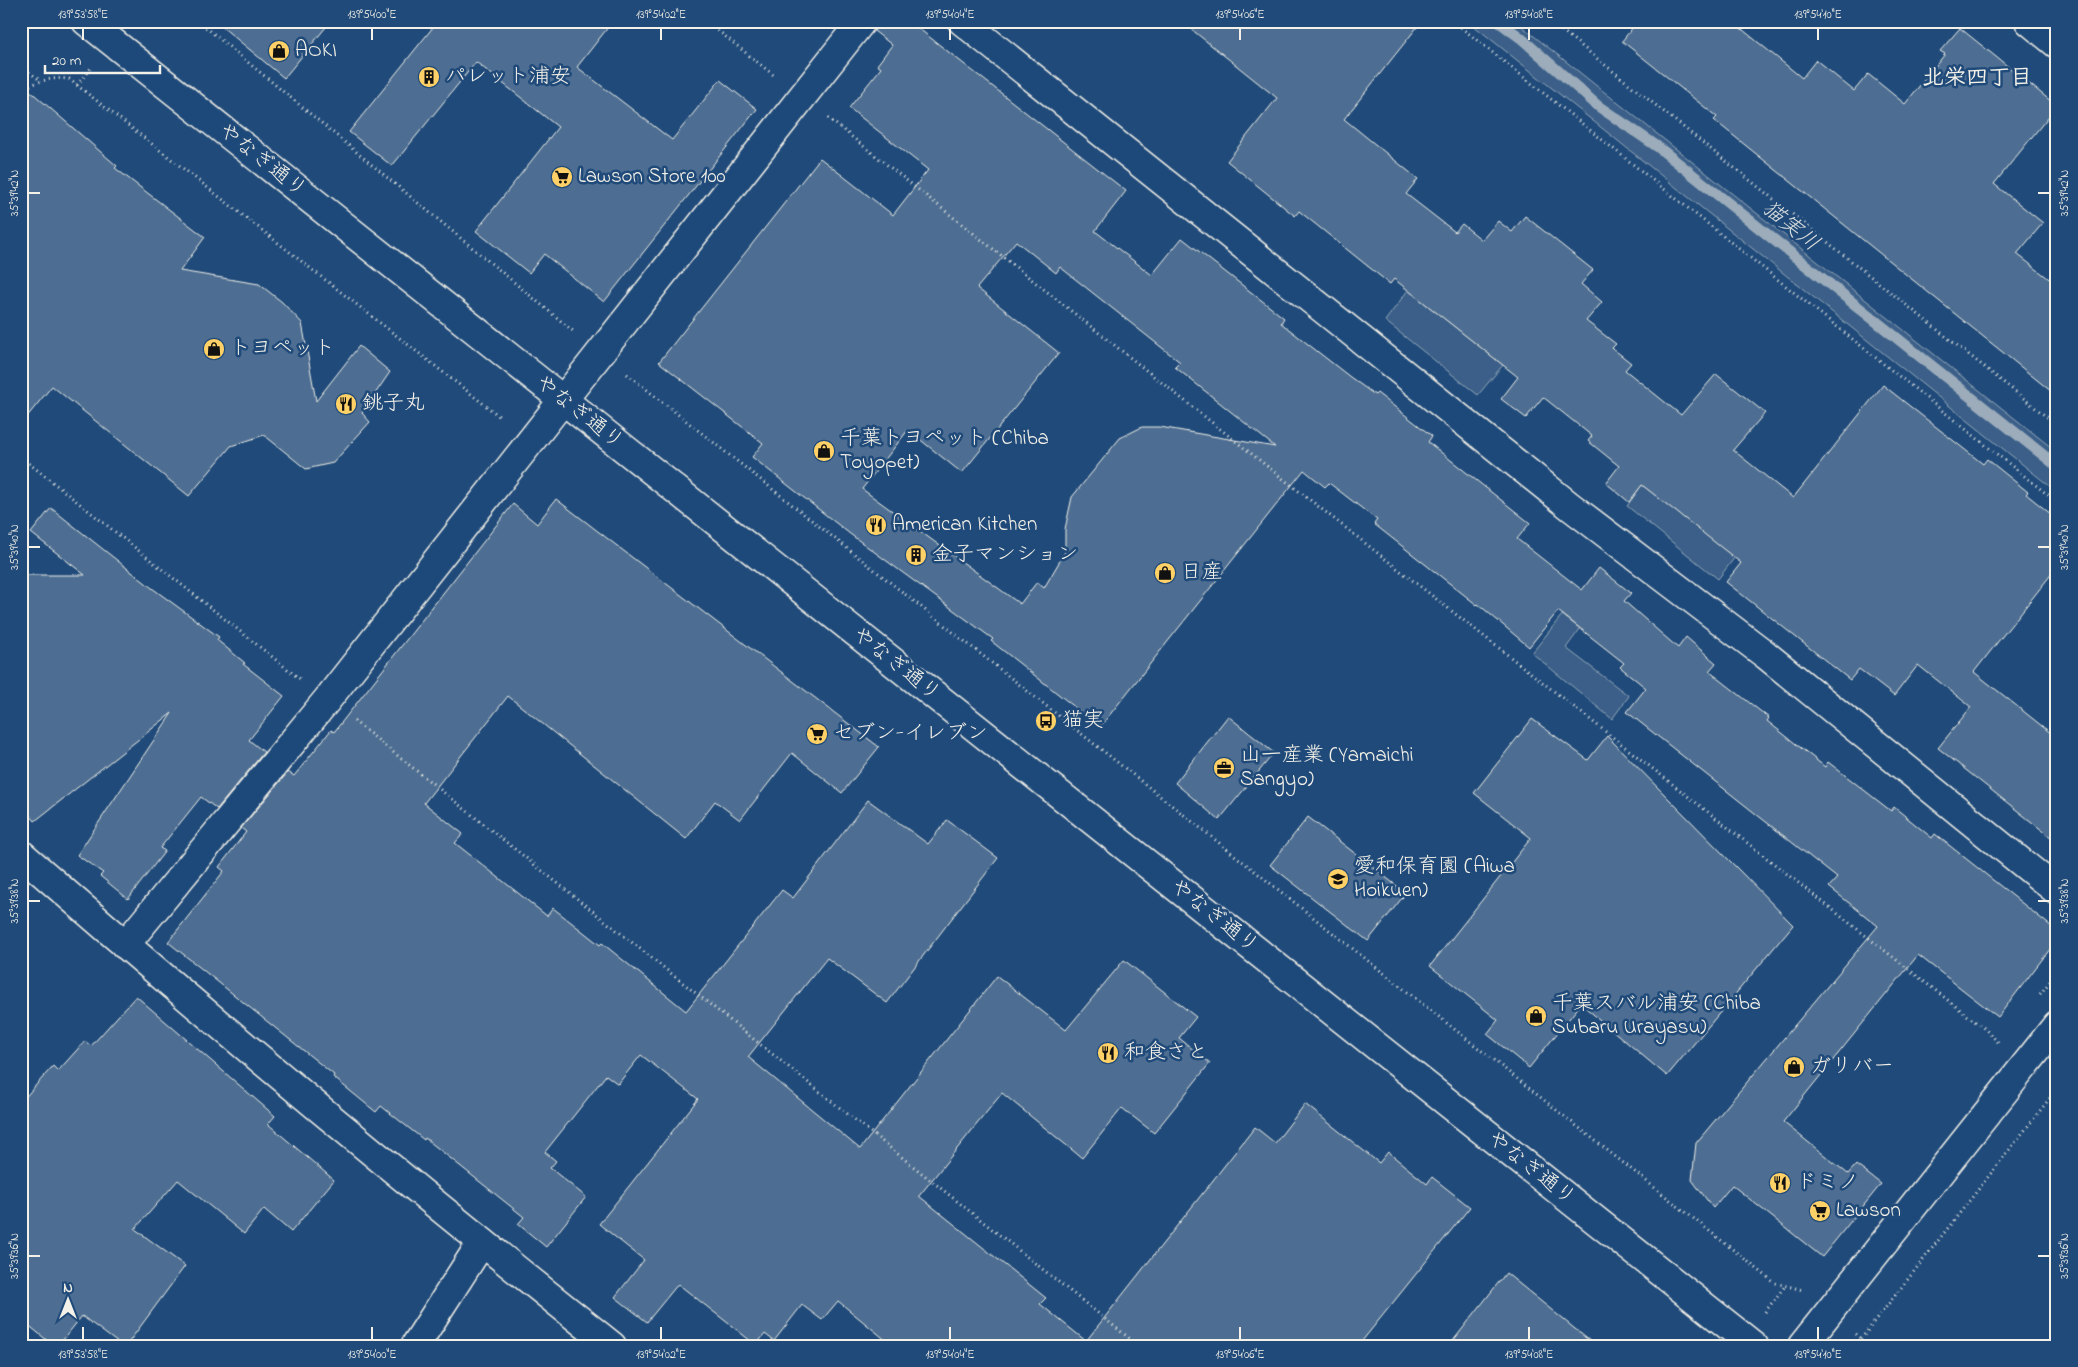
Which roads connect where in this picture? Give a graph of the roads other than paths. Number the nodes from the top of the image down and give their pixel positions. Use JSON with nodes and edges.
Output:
{"nodes":[{"id":1,"x":86,"y":21,"type":"edge"},
{"id":2,"x":862,"y":21,"type":"edge"},
{"id":3,"x":962,"y":21,"type":"edge"},
{"id":4,"x":2029,"y":21,"type":"edge"},
{"id":5,"x":2057,"y":44,"type":"edge"},
{"id":6,"x":563,"y":400,"type":"junction"},
{"id":7,"x":21,"y":854,"type":"edge"},
{"id":8,"x":2057,"y":890,"type":"edge"},
{"id":9,"x":125,"y":945,"type":"junction"},
{"id":10,"x":2057,"y":1025,"type":"edge"},
{"id":11,"x":482,"y":1242,"type":"junction"},
{"id":12,"x":415,"y":1346,"type":"edge"},
{"id":13,"x":612,"y":1346,"type":"edge"},
{"id":14,"x":1754,"y":1346,"type":"edge"},
{"id":15,"x":1802,"y":1346,"type":"edge"}],
"edges":[{"from":1,"to":6,"type":"street","name":"やなぎ通り"},
{"from":2,"to":6,"type":"street"},
{"from":3,"to":8,"type":"street"},
{"from":4,"to":5,"type":"street"},
{"from":6,"to":9,"type":"street"},
{"from":6,"to":14,"type":"street","name":"やなぎ通り"},
{"from":7,"to":9,"type":"street"},
{"from":9,"to":11,"type":"street"},
{"from":10,"to":15,"type":"street"},
{"from":11,"to":12,"type":"street"},
{"from":11,"to":13,"type":"street"}]}
